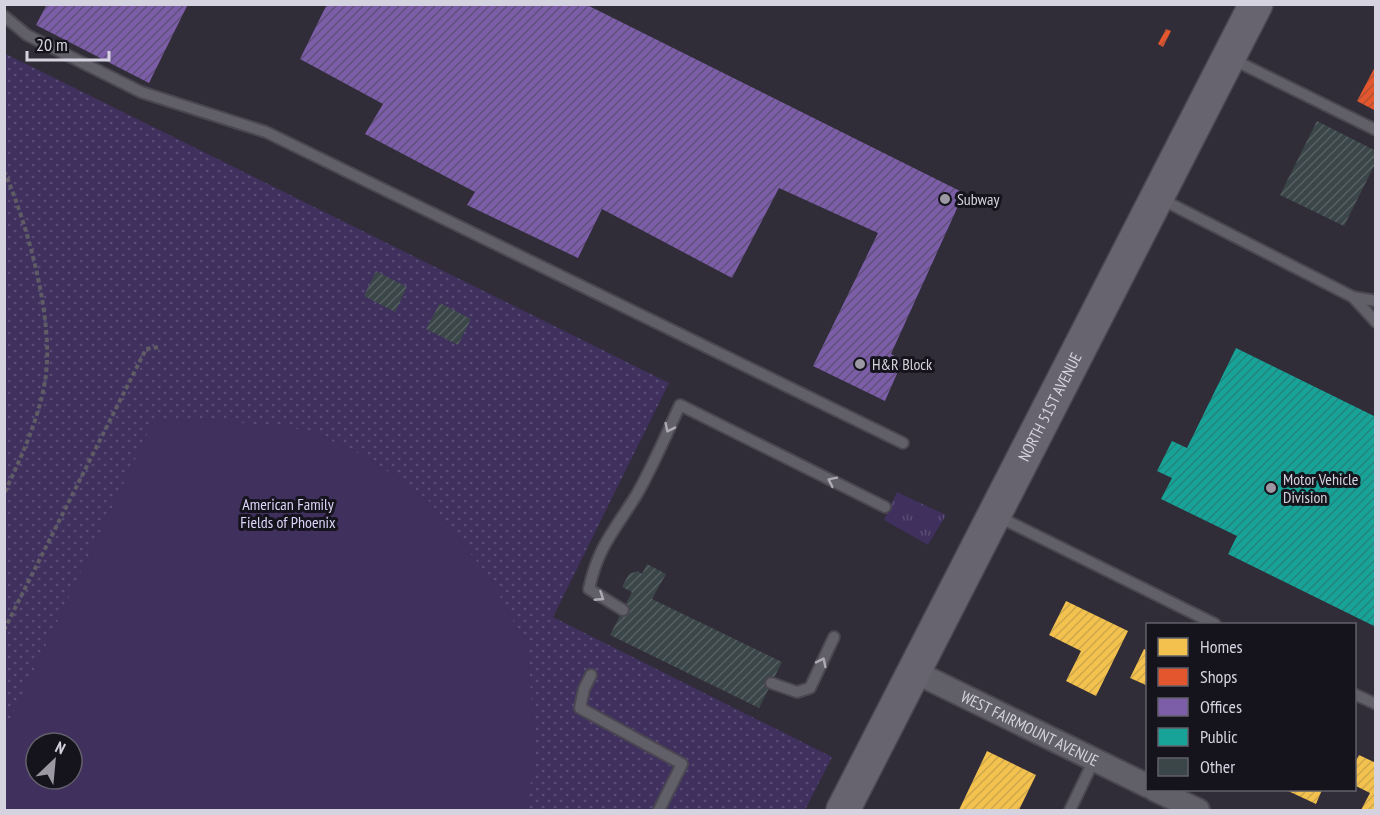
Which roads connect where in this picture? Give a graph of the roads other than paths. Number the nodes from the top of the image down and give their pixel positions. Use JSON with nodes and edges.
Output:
{"nodes":[{"id":1,"x":1256,"y":4,"type":"edge"},
{"id":2,"x":4,"y":16,"type":"edge"},
{"id":3,"x":1229,"y":58,"type":"junction"},
{"id":4,"x":1376,"y":130,"type":"edge"},
{"id":5,"x":1159,"y":198,"type":"junction"},
{"id":6,"x":1353,"y":297,"type":"junction"},
{"id":7,"x":1376,"y":301,"type":"edge"},
{"id":8,"x":1376,"y":322,"type":"edge"},
{"id":9,"x":903,"y":443,"type":"dead end"},
{"id":10,"x":885,"y":507,"type":"dead end"},
{"id":11,"x":994,"y":515,"type":"junction"},
{"id":12,"x":623,"y":610,"type":"dead end"},
{"id":13,"x":1213,"y":623,"type":"edge"},
{"id":14,"x":834,"y":637,"type":"dead end"},
{"id":15,"x":913,"y":671,"type":"junction"},
{"id":16,"x":591,"y":675,"type":"dead end"},
{"id":17,"x":771,"y":683,"type":"dead end"},
{"id":18,"x":1356,"y":695,"type":"edge"},
{"id":19,"x":1376,"y":704,"type":"edge"},
{"id":20,"x":1094,"y":760,"type":"junction"},
{"id":21,"x":1146,"y":785,"type":"edge"},
{"id":22,"x":1159,"y":791,"type":"edge"},
{"id":23,"x":659,"y":810,"type":"edge"},
{"id":24,"x":843,"y":810,"type":"edge"},
{"id":25,"x":1070,"y":810,"type":"edge"},
{"id":26,"x":1198,"y":810,"type":"edge"}],
"edges":[{"from":1,"to":3,"type":"main road","name":"NORTH 51ST AVENUE"},
{"from":2,"to":9,"type":"lane"},
{"from":3,"to":4,"type":"lane"},
{"from":3,"to":5,"type":"main road","name":"NORTH 51ST AVENUE"},
{"from":5,"to":6,"type":"lane"},
{"from":5,"to":11,"type":"main road","name":"NORTH 51ST AVENUE"},
{"from":6,"to":7,"type":"lane"},
{"from":6,"to":8,"type":"lane"},
{"from":10,"to":12,"type":"lane","one_way":true},
{"from":11,"to":13,"type":"lane"},
{"from":11,"to":15,"type":"main road","name":"NORTH 51ST AVENUE"},
{"from":17,"to":14,"type":"lane","one_way":true},
{"from":15,"to":20,"type":"street","name":"WEST FAIRMOUNT AVENUE"},
{"from":15,"to":24,"type":"main road","name":"NORTH 51ST AVENUE"},
{"from":16,"to":23,"type":"lane"},
{"from":18,"to":19,"type":"lane"},
{"from":20,"to":21,"type":"street","name":"WEST FAIRMOUNT AVENUE"},
{"from":20,"to":25,"type":"lane"},
{"from":22,"to":26,"type":"street"}]}
